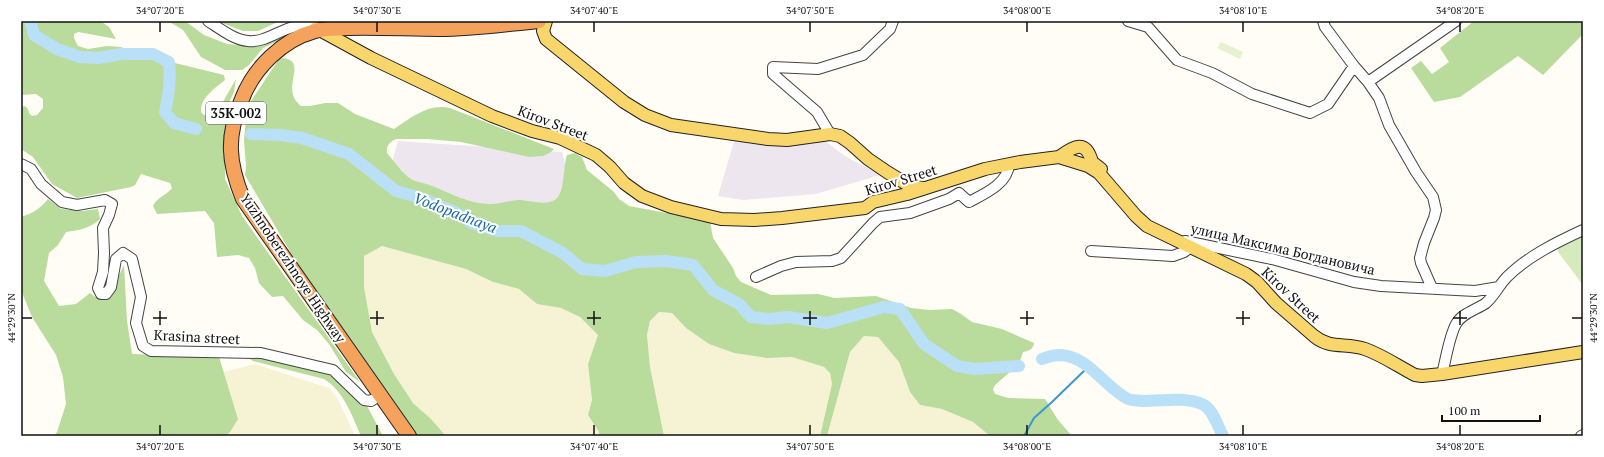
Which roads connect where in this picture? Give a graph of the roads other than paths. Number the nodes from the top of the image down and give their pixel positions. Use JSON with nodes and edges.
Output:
{"nodes":[{"id":1,"x":208,"y":21,"type":"edge"},
{"id":2,"x":500,"y":21,"type":"edge"},
{"id":3,"x":539,"y":21,"type":"edge"},
{"id":4,"x":546,"y":21,"type":"edge"},
{"id":5,"x":893,"y":21,"type":"edge"},
{"id":6,"x":1128,"y":21,"type":"edge"},
{"id":7,"x":1323,"y":21,"type":"edge"},
{"id":8,"x":1456,"y":21,"type":"edge"},
{"id":9,"x":316,"y":28,"type":"junction"},
{"id":10,"x":1354,"y":66,"type":"junction"},
{"id":11,"x":1368,"y":82,"type":"junction"},
{"id":12,"x":830,"y":134,"type":"junction"},
{"id":13,"x":21,"y":164,"type":"edge"},
{"id":14,"x":1009,"y":164,"type":"junction"},
{"id":15,"x":887,"y":172,"type":"junction"},
{"id":16,"x":926,"y":188,"type":"junction"},
{"id":17,"x":873,"y":202,"type":"junction"},
{"id":18,"x":1583,"y":230,"type":"edge"},
{"id":19,"x":1186,"y":244,"type":"junction"},
{"id":20,"x":1091,"y":251,"type":"dead end"},
{"id":21,"x":756,"y":277,"type":"dead end"},
{"id":22,"x":1499,"y":287,"type":"junction"},
{"id":23,"x":1432,"y":288,"type":"junction"},
{"id":24,"x":1583,"y":352,"type":"edge"},
{"id":25,"x":1442,"y":374,"type":"junction"},
{"id":26,"x":377,"y":398,"type":"junction"},
{"id":27,"x":401,"y":436,"type":"edge"},
{"id":28,"x":408,"y":436,"type":"edge"}],
"edges":[{"from":1,"to":9,"type":"street","name":"Kirov Street"},
{"from":2,"to":9,"type":"highway","name":"Yuzhnoberezhnoye Highway","number":"35К-002"},
{"from":3,"to":9,"type":"highway","name":"Yuzhnoberezhnoye Highway","number":"35К-002"},
{"from":4,"to":12,"type":"main road"},
{"from":5,"to":12,"type":"street"},
{"from":6,"to":10,"type":"street"},
{"from":7,"to":10,"type":"street"},
{"from":8,"to":11,"type":"street"},
{"from":9,"to":17,"type":"main road","name":"Kirov Street"},
{"from":9,"to":26,"type":"highway","name":"Yuzhnoberezhnoye Highway","number":"35К-002"},
{"from":9,"to":26,"type":"highway","name":"Yuzhnoberezhnoye Highway","number":"35К-002"},
{"from":10,"to":11,"type":"street"},
{"from":11,"to":23,"type":"street"},
{"from":12,"to":15,"type":"main road"},
{"from":13,"to":26,"type":"street","name":"Krasina street"},
{"from":14,"to":16,"type":"main road","name":"Kirov Street"},
{"from":14,"to":19,"type":"main road","name":"Kirov Street"},
{"from":14,"to":21,"type":"street"},
{"from":15,"to":16,"type":"main road"},
{"from":15,"to":17,"type":"street"},
{"from":16,"to":17,"type":"main road","name":"Kirov Street"},
{"from":18,"to":22,"type":"street"},
{"from":19,"to":20,"type":"street"},
{"from":19,"to":23,"type":"street","name":"улица Максима Богдановича"},
{"from":19,"to":25,"type":"main road","name":"Kirov Street"},
{"from":22,"to":23,"type":"street","name":"улица Максима Богдановича"},
{"from":22,"to":25,"type":"street"},
{"from":24,"to":25,"type":"main road","name":"Kirov Street"},
{"from":26,"to":27,"type":"highway","name":"Yuzhnoberezhnoye Highway"},
{"from":26,"to":28,"type":"highway","name":"Yuzhnoberezhnoye Highway"}]}
